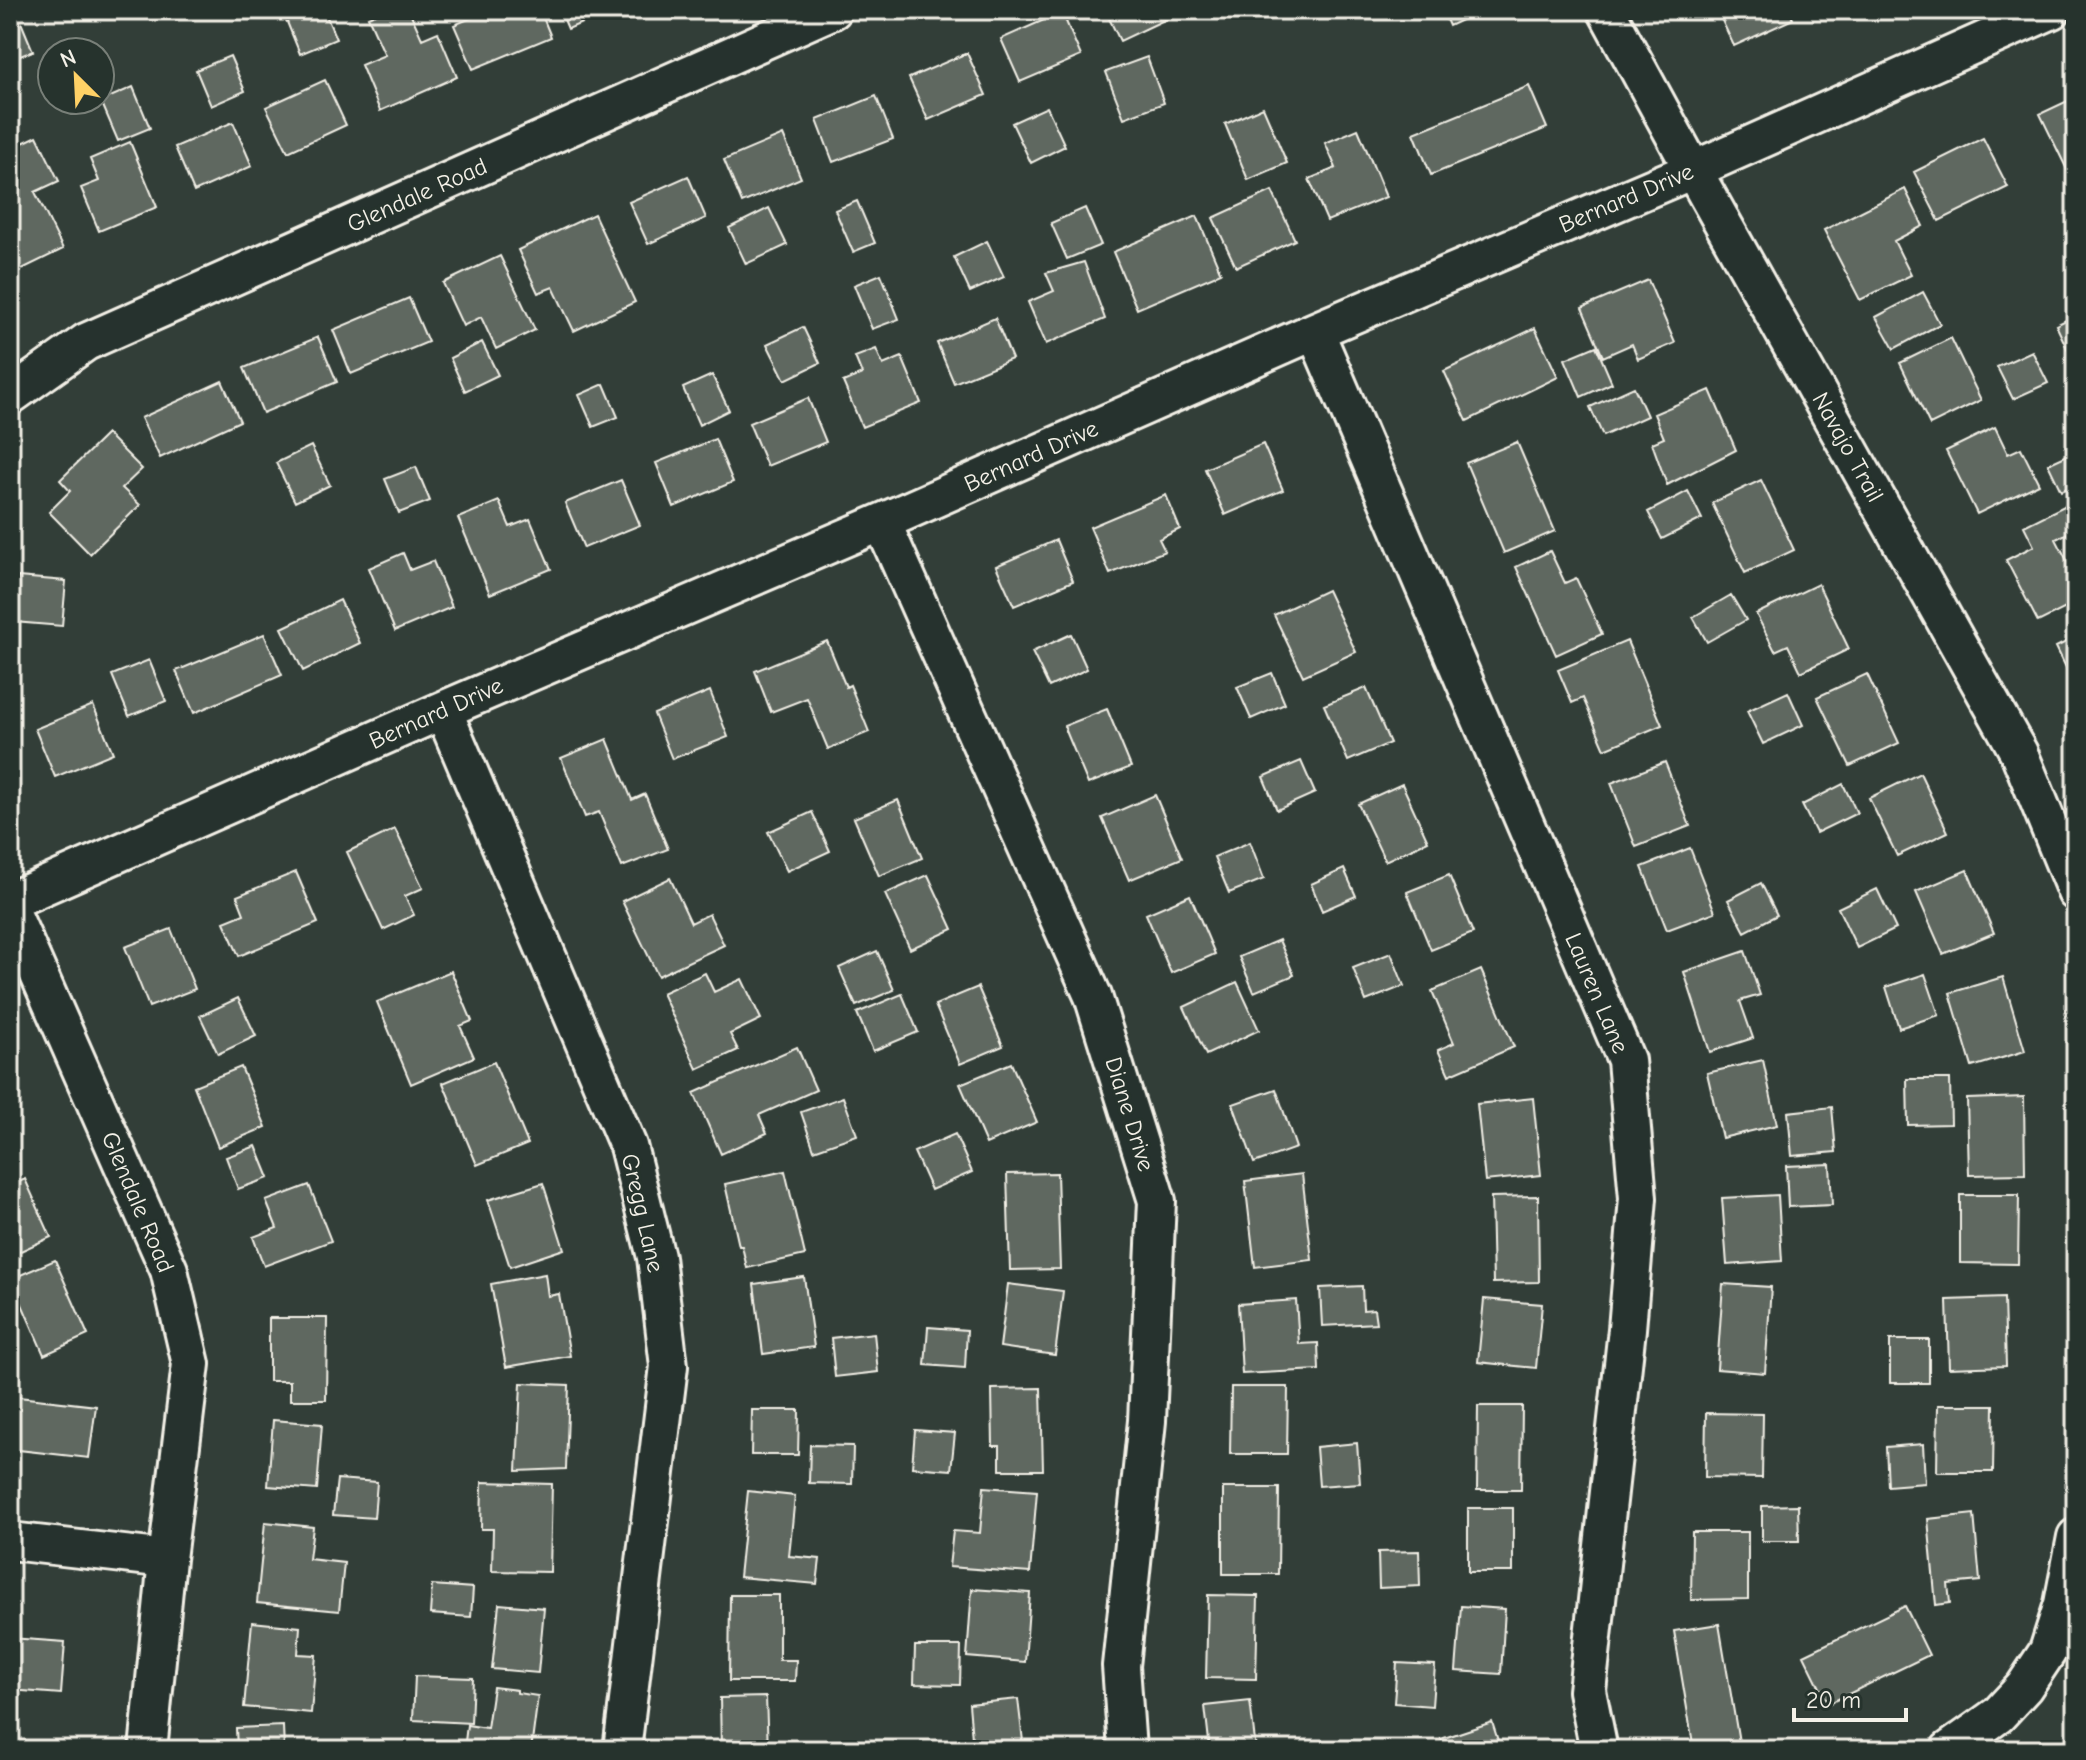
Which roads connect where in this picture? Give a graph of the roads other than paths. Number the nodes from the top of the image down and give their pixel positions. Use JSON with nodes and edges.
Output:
{"nodes":[{"id":1,"x":833,"y":10,"type":"edge"},
{"id":2,"x":1606,"y":10,"type":"edge"},
{"id":3,"x":2052,"y":10,"type":"edge"},
{"id":4,"x":1693,"y":170,"type":"junction"},
{"id":5,"x":1315,"y":331,"type":"junction"},
{"id":6,"x":10,"y":396,"type":"edge"},
{"id":7,"x":882,"y":522,"type":"junction"},
{"id":8,"x":443,"y":710,"type":"junction"},
{"id":9,"x":2076,"y":892,"type":"edge"},
{"id":10,"x":10,"y":901,"type":"edge"},
{"id":11,"x":10,"y":909,"type":"edge"},
{"id":12,"x":2076,"y":1537,"type":"edge"},
{"id":13,"x":10,"y":1541,"type":"edge"},
{"id":14,"x":167,"y":1559,"type":"junction"},
{"id":15,"x":148,"y":1750,"type":"edge"},
{"id":16,"x":622,"y":1750,"type":"edge"},
{"id":17,"x":1127,"y":1750,"type":"edge"},
{"id":18,"x":1599,"y":1750,"type":"edge"},
{"id":19,"x":1949,"y":1750,"type":"edge"}],
"edges":[{"from":1,"to":6,"type":"street","name":"Glendale Road"},
{"from":2,"to":4,"type":"street","name":"Navajo Trail"},
{"from":3,"to":4,"type":"street","name":"Bernard Drive"},
{"from":4,"to":5,"type":"street","name":"Bernard Drive"},
{"from":4,"to":9,"type":"street","name":"Navajo Trail"},
{"from":5,"to":7,"type":"street","name":"Bernard Drive"},
{"from":5,"to":18,"type":"street","name":"Lauren Lane"},
{"from":7,"to":8,"type":"street","name":"Bernard Drive"},
{"from":7,"to":17,"type":"street","name":"Diane Drive"},
{"from":8,"to":10,"type":"street","name":"Bernard Drive"},
{"from":8,"to":16,"type":"street","name":"Gregg Lane"},
{"from":11,"to":14,"type":"street","name":"Glendale Road"},
{"from":12,"to":19,"type":"street"},
{"from":13,"to":14,"type":"street"},
{"from":14,"to":15,"type":"street","name":"Glendale Road"}]}
